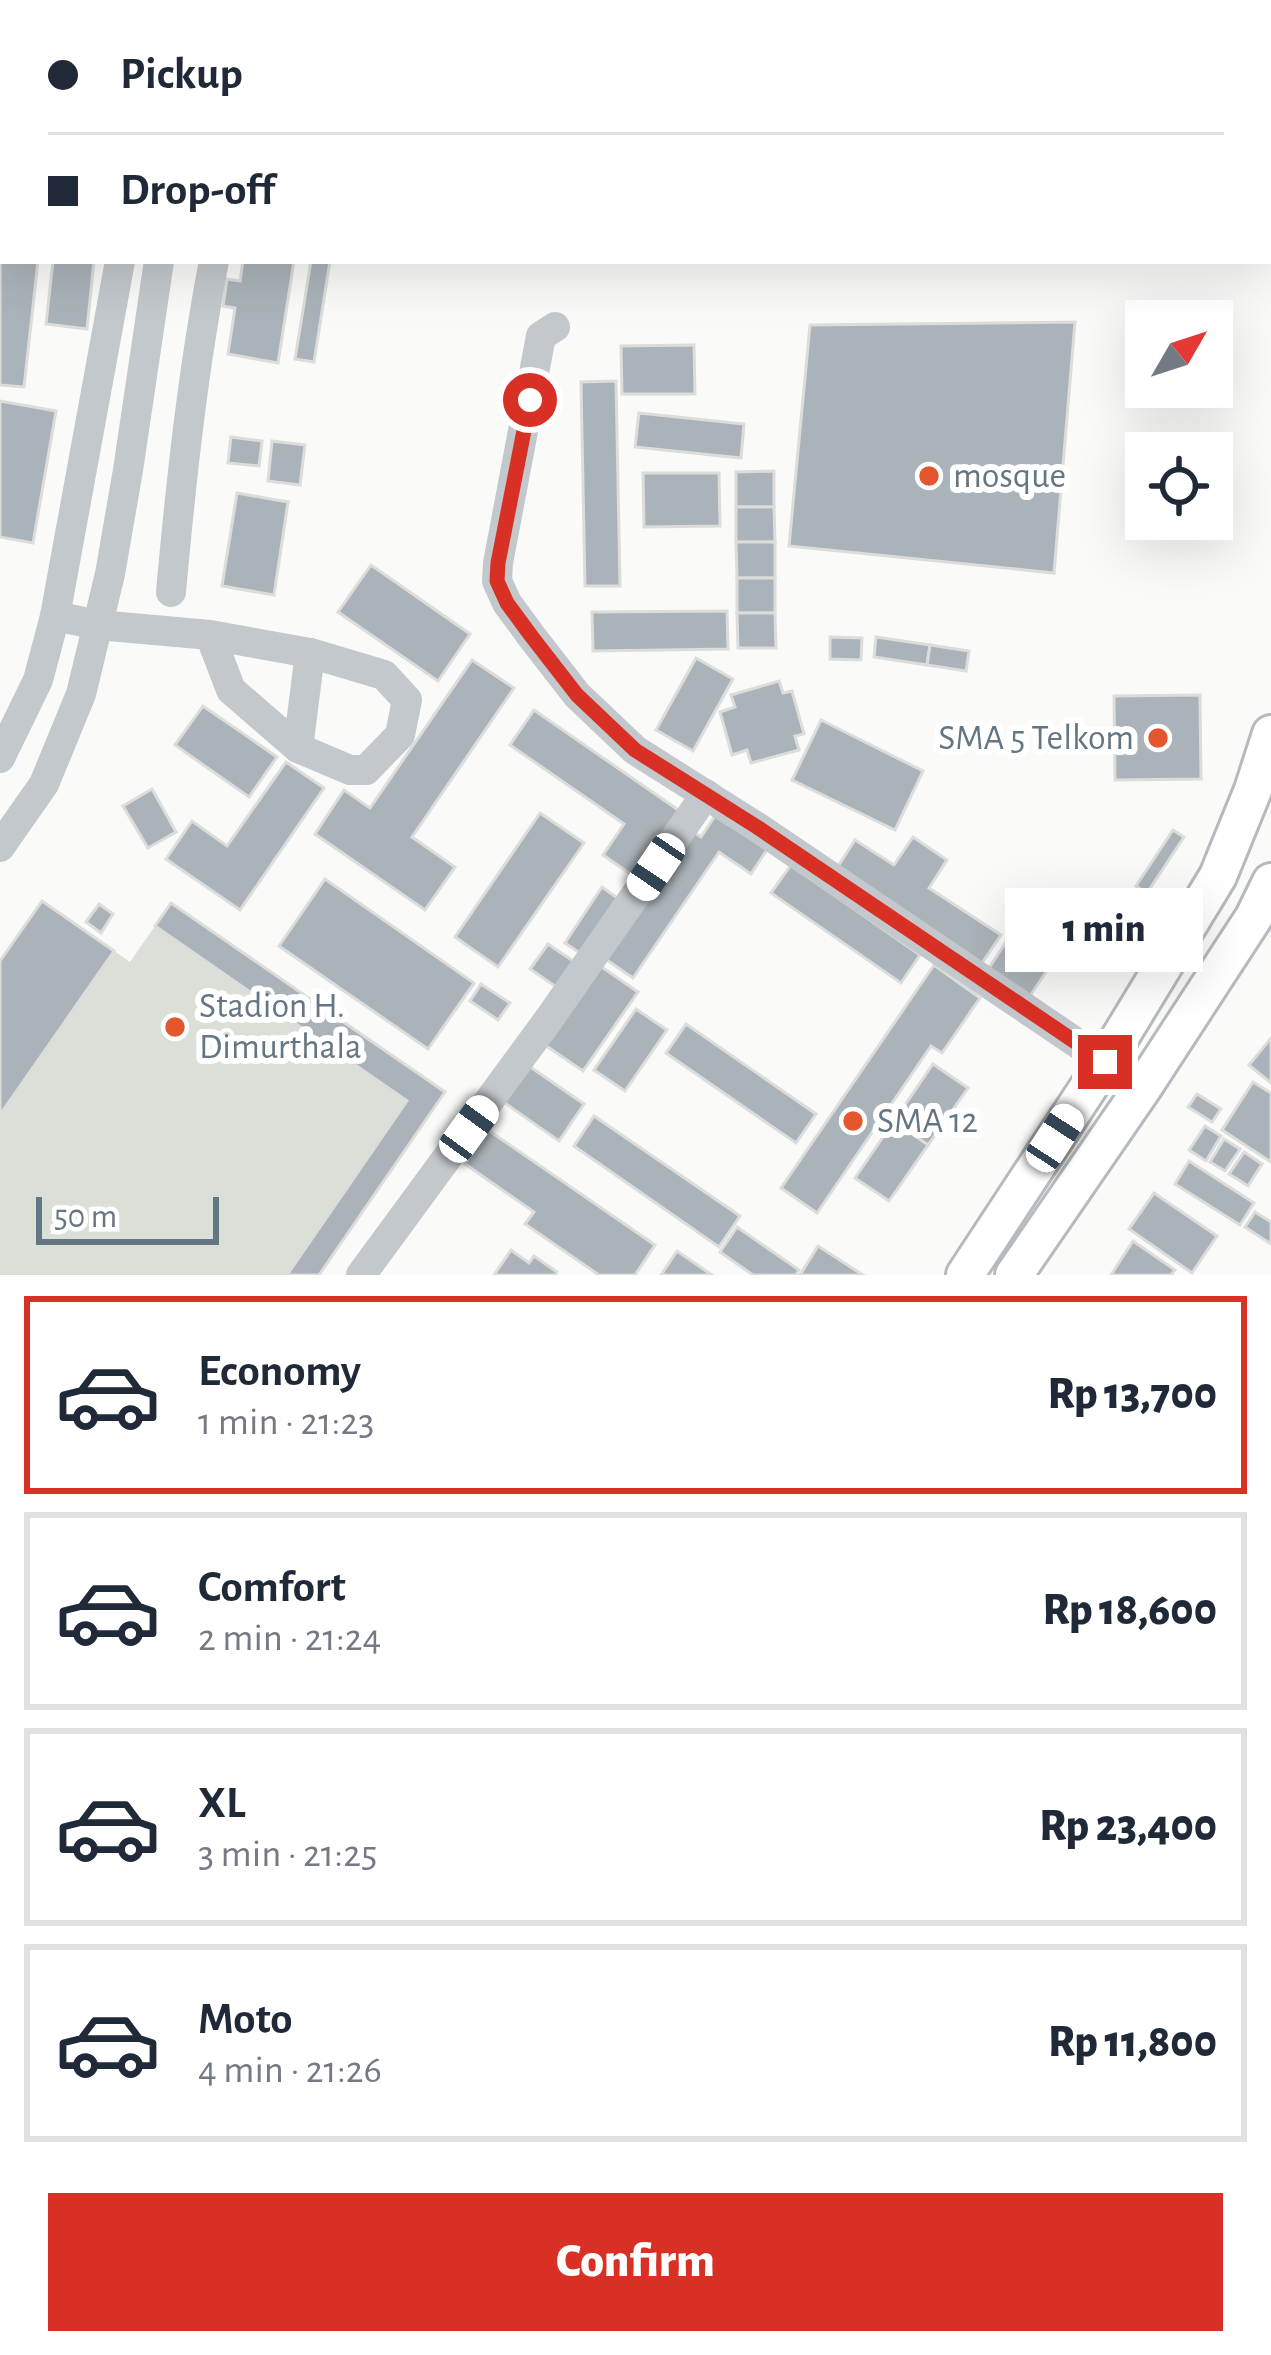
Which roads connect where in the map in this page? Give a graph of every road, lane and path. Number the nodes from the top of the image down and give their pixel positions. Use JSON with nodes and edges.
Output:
{"nodes":[{"id":1,"x":119,"y":264,"type":"edge"},
{"id":2,"x":159,"y":264,"type":"edge"},
{"id":3,"x":214,"y":264,"type":"edge"},
{"id":4,"x":555,"y":327,"type":"dead end"},
{"id":5,"x":148,"y":340,"type":"junction"},
{"id":6,"x":200,"y":345,"type":"junction"},
{"id":7,"x":171,"y":592,"type":"dead end"},
{"id":8,"x":55,"y":616,"type":"junction"},
{"id":9,"x":98,"y":625,"type":"junction"},
{"id":10,"x":210,"y":635,"type":"junction"},
{"id":11,"x":310,"y":653,"type":"junction"},
{"id":12,"x":38,"y":680,"type":"junction"},
{"id":13,"x":81,"y":694,"type":"junction"},
{"id":14,"x":1271,"y":734,"type":"edge"},
{"id":15,"x":298,"y":748,"type":"junction"},
{"id":16,"x":0,"y":758,"type":"edge"},
{"id":17,"x":706,"y":794,"type":"junction"},
{"id":18,"x":0,"y":848,"type":"edge"},
{"id":19,"x":1271,"y":882,"type":"edge"},
{"id":20,"x":1105,"y":1062,"type":"junction"},
{"id":21,"x":1144,"y":1085,"type":"junction"},
{"id":22,"x":361,"y":1275,"type":"edge"},
{"id":23,"x":965,"y":1275,"type":"edge"},
{"id":24,"x":1014,"y":1275,"type":"edge"}],
"edges":[{"from":1,"to":8,"type":"street"},
{"from":2,"to":5,"type":"street"},
{"from":3,"to":6,"type":"street"},
{"from":4,"to":17,"type":"street"},
{"from":5,"to":6,"type":"street"},
{"from":5,"to":9,"type":"street"},
{"from":6,"to":7,"type":"street"},
{"from":8,"to":9,"type":"street"},
{"from":8,"to":12,"type":"street"},
{"from":9,"to":10,"type":"street"},
{"from":9,"to":13,"type":"street"},
{"from":10,"to":11,"type":"street"},
{"from":10,"to":15,"type":"street"},
{"from":11,"to":15,"type":"street"},
{"from":11,"to":15,"type":"street"},
{"from":12,"to":13,"type":"street"},
{"from":12,"to":16,"type":"street"},
{"from":13,"to":18,"type":"street"},
{"from":14,"to":20,"type":"main road"},
{"from":17,"to":20,"type":"street"},
{"from":17,"to":22,"type":"street"},
{"from":19,"to":21,"type":"main road"},
{"from":20,"to":21,"type":"main road"},
{"from":20,"to":23,"type":"main road"},
{"from":21,"to":24,"type":"main road"}]}
